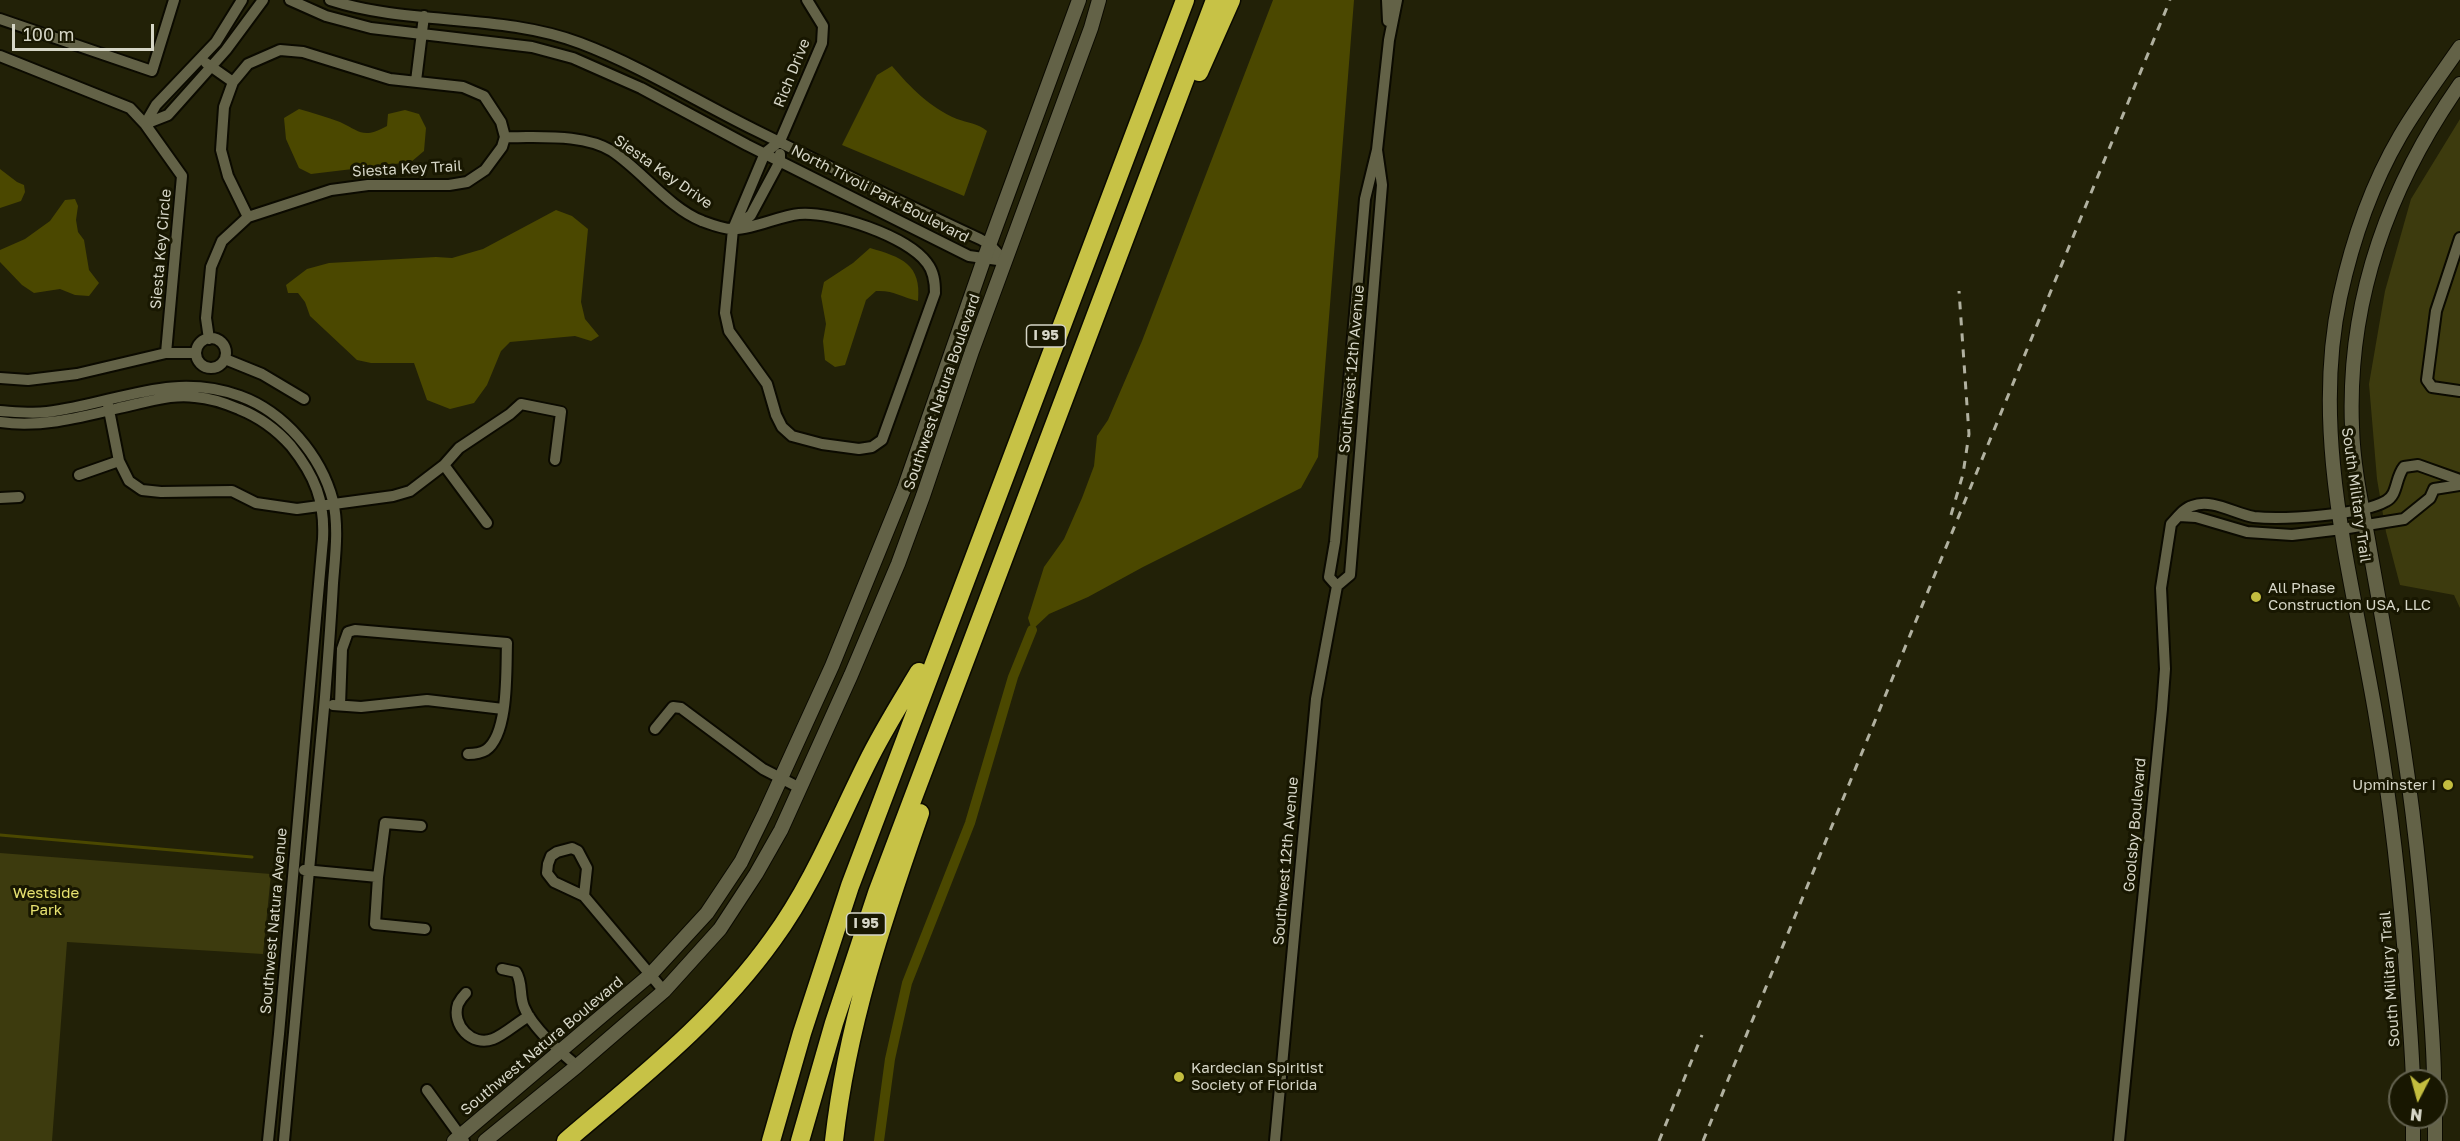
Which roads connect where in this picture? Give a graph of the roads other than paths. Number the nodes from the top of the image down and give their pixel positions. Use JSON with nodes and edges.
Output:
{"nodes":[{"id":1,"x":174,"y":0,"type":"edge"},
{"id":2,"x":242,"y":0,"type":"edge"},
{"id":3,"x":262,"y":0,"type":"edge"},
{"id":4,"x":290,"y":0,"type":"edge"},
{"id":5,"x":330,"y":0,"type":"edge"},
{"id":6,"x":807,"y":0,"type":"edge"},
{"id":7,"x":1079,"y":0,"type":"edge"},
{"id":8,"x":1099,"y":0,"type":"edge"},
{"id":9,"x":1173,"y":0,"type":"edge"},
{"id":10,"x":1185,"y":0,"type":"edge"},
{"id":11,"x":1202,"y":0,"type":"edge"},
{"id":12,"x":1215,"y":0,"type":"edge"},
{"id":13,"x":1231,"y":0,"type":"edge"},
{"id":14,"x":1387,"y":0,"type":"edge"},
{"id":15,"x":1397,"y":0,"type":"edge"},
{"id":16,"x":424,"y":16,"type":"junction"},
{"id":17,"x":0,"y":19,"type":"edge"},
{"id":18,"x":422,"y":33,"type":"junction"},
{"id":19,"x":1389,"y":40,"type":"junction"},
{"id":20,"x":2460,"y":46,"type":"edge"},
{"id":21,"x":0,"y":56,"type":"edge"},
{"id":22,"x":201,"y":59,"type":"junction"},
{"id":23,"x":211,"y":67,"type":"junction"},
{"id":24,"x":635,"y":68,"type":"junction"},
{"id":25,"x":416,"y":81,"type":"junction"},
{"id":26,"x":233,"y":82,"type":"junction"},
{"id":27,"x":629,"y":83,"type":"junction"},
{"id":28,"x":2460,"y":84,"type":"edge"},
{"id":29,"x":146,"y":124,"type":"junction"},
{"id":30,"x":1168,"y":125,"type":"junction"},
{"id":31,"x":505,"y":137,"type":"junction"},
{"id":32,"x":780,"y":141,"type":"junction"},
{"id":33,"x":1377,"y":150,"type":"junction"},
{"id":34,"x":765,"y":153,"type":"junction"},
{"id":35,"x":780,"y":161,"type":"junction"},
{"id":36,"x":851,"y":178,"type":"junction"},
{"id":37,"x":844,"y":193,"type":"junction"},
{"id":38,"x":914,"y":209,"type":"junction"},
{"id":39,"x":248,"y":217,"type":"junction"},
{"id":40,"x":907,"y":225,"type":"junction"},
{"id":41,"x":732,"y":229,"type":"junction"},
{"id":42,"x":2460,"y":238,"type":"edge"},
{"id":43,"x":989,"y":244,"type":"junction"},
{"id":44,"x":984,"y":259,"type":"junction"},
{"id":45,"x":1005,"y":261,"type":"junction"},
{"id":46,"x":209,"y":339,"type":"junction"},
{"id":47,"x":166,"y":353,"type":"junction"},
{"id":48,"x":196,"y":353,"type":"junction"},
{"id":49,"x":225,"y":359,"type":"junction"},
{"id":50,"x":0,"y":378,"type":"edge"},
{"id":51,"x":2460,"y":391,"type":"edge"},
{"id":52,"x":106,"y":399,"type":"junction"},
{"id":53,"x":304,"y":399,"type":"dead end"},
{"id":54,"x":109,"y":410,"type":"junction"},
{"id":55,"x":0,"y":411,"type":"edge"},
{"id":56,"x":276,"y":417,"type":"junction"},
{"id":57,"x":0,"y":422,"type":"edge"},
{"id":58,"x":267,"y":425,"type":"junction"},
{"id":59,"x":555,"y":460,"type":"dead end"},
{"id":60,"x":119,"y":461,"type":"junction"},
{"id":61,"x":444,"y":465,"type":"junction"},
{"id":62,"x":2431,"y":471,"type":"junction"},
{"id":63,"x":79,"y":475,"type":"dead end"},
{"id":64,"x":2460,"y":480,"type":"edge"},
{"id":65,"x":2460,"y":484,"type":"edge"},
{"id":66,"x":2434,"y":489,"type":"junction"},
{"id":67,"x":19,"y":496,"type":"dead end"},
{"id":68,"x":0,"y":498,"type":"edge"},
{"id":69,"x":328,"y":504,"type":"junction"},
{"id":70,"x":2362,"y":509,"type":"junction"},
{"id":71,"x":2339,"y":513,"type":"junction"},
{"id":72,"x":2179,"y":516,"type":"junction"},
{"id":73,"x":487,"y":524,"type":"dead end"},
{"id":74,"x":2365,"y":526,"type":"junction"},
{"id":75,"x":2342,"y":529,"type":"junction"},
{"id":76,"x":1337,"y":586,"type":"junction"},
{"id":77,"x":918,"y":672,"type":"junction"},
{"id":78,"x":308,"y":703,"type":"junction"},
{"id":79,"x":324,"y":704,"type":"junction"},
{"id":80,"x":340,"y":705,"type":"junction"},
{"id":81,"x":503,"y":708,"type":"junction"},
{"id":82,"x":945,"y":711,"type":"junction"},
{"id":83,"x":655,"y":729,"type":"dead end"},
{"id":84,"x":468,"y":754,"type":"dead end"},
{"id":85,"x":782,"y":779,"type":"junction"},
{"id":86,"x":798,"y":787,"type":"junction"},
{"id":87,"x":421,"y":826,"type":"dead end"},
{"id":88,"x":293,"y":869,"type":"junction"},
{"id":89,"x":309,"y":870,"type":"junction"},
{"id":90,"x":378,"y":877,"type":"junction"},
{"id":91,"x":584,"y":896,"type":"junction"},
{"id":92,"x":425,"y":929,"type":"dead end"},
{"id":93,"x":502,"y":969,"type":"dead end"},
{"id":94,"x":650,"y":975,"type":"junction"},
{"id":95,"x":664,"y":991,"type":"junction"},
{"id":96,"x":466,"y":993,"type":"dead end"},
{"id":97,"x":529,"y":1016,"type":"junction"},
{"id":98,"x":561,"y":1053,"type":"junction"},
{"id":99,"x":577,"y":1066,"type":"junction"},
{"id":100,"x":2412,"y":1069,"type":"edge"},
{"id":101,"x":2433,"y":1069,"type":"edge"},
{"id":102,"x":427,"y":1090,"type":"dead end"},
{"id":103,"x":270,"y":1116,"type":"junction"},
{"id":104,"x":286,"y":1118,"type":"junction"},
{"id":105,"x":460,"y":1140,"type":"edge"},
{"id":106,"x":268,"y":1141,"type":"edge"},
{"id":107,"x":284,"y":1141,"type":"edge"},
{"id":108,"x":485,"y":1141,"type":"edge"},
{"id":109,"x":566,"y":1141,"type":"edge"},
{"id":110,"x":759,"y":1141,"type":"edge"},
{"id":111,"x":771,"y":1141,"type":"edge"},
{"id":112,"x":788,"y":1141,"type":"edge"},
{"id":113,"x":800,"y":1141,"type":"edge"},
{"id":114,"x":834,"y":1141,"type":"edge"},
{"id":115,"x":1275,"y":1141,"type":"edge"},
{"id":116,"x":2120,"y":1141,"type":"edge"}],
"edges":[{"from":1,"to":17,"type":"street"},
{"from":2,"to":22,"type":"street"},
{"from":3,"to":23,"type":"street"},
{"from":4,"to":18,"type":"street","name":"North Tivoli Park Boulevard"},
{"from":5,"to":16,"type":"street","name":"North Tivoli Park Boulevard"},
{"from":6,"to":32,"type":"street","name":"Rich Drive"},
{"from":7,"to":43,"type":"street","name":"Southwest Natura Boulevard"},
{"from":8,"to":45,"type":"street","name":"Southwest Natura Boulevard"},
{"from":9,"to":77,"type":"highway","number":"I 95"},
{"from":10,"to":111,"type":"highway"},
{"from":11,"to":112,"type":"highway"},
{"from":12,"to":30,"type":"highway","number":"I 95"},
{"from":13,"to":30,"type":"highway"},
{"from":14,"to":19,"type":"street","name":"Southwest 12th Avenue"},
{"from":15,"to":19,"type":"street","name":"Southwest 12th Avenue"},
{"from":16,"to":18,"type":"street"},
{"from":16,"to":24,"type":"street","name":"North Tivoli Park Boulevard"},
{"from":18,"to":25,"type":"street"},
{"from":18,"to":27,"type":"street","name":"North Tivoli Park Boulevard"},
{"from":19,"to":33,"type":"street","name":"Southwest 12th Avenue"},
{"from":20,"to":71,"type":"street","name":"South Military Trail"},
{"from":21,"to":29,"type":"street","name":"Siesta Key Circle"},
{"from":22,"to":23,"type":"street"},
{"from":22,"to":29,"type":"street"},
{"from":23,"to":26,"type":"street"},
{"from":23,"to":29,"type":"street"},
{"from":24,"to":27,"type":"street"},
{"from":24,"to":32,"type":"street","name":"North Tivoli Park Boulevard"},
{"from":25,"to":26,"type":"street"},
{"from":25,"to":31,"type":"street"},
{"from":26,"to":39,"type":"street"},
{"from":27,"to":34,"type":"street","name":"North Tivoli Park Boulevard"},
{"from":28,"to":70,"type":"street","name":"South Military Trail"},
{"from":29,"to":47,"type":"street","name":"Siesta Key Circle"},
{"from":30,"to":82,"type":"highway","number":"I 95"},
{"from":31,"to":39,"type":"street","name":"Siesta Key Trail"},
{"from":31,"to":41,"type":"street","name":"Siesta Key Drive"},
{"from":32,"to":34,"type":"street","name":"Rich Drive"},
{"from":32,"to":35,"type":"street"},
{"from":32,"to":36,"type":"street","name":"North Tivoli Park Boulevard"},
{"from":33,"to":76,"type":"street","name":"Southwest 12th Avenue"},
{"from":33,"to":76,"type":"street","name":"Southwest 12th Avenue"},
{"from":34,"to":35,"type":"street","name":"North Tivoli Park Boulevard"},
{"from":34,"to":41,"type":"street"},
{"from":35,"to":37,"type":"street","name":"North Tivoli Park Boulevard"},
{"from":35,"to":41,"type":"street"},
{"from":36,"to":37,"type":"street"},
{"from":36,"to":38,"type":"street","name":"North Tivoli Park Boulevard"},
{"from":37,"to":40,"type":"street","name":"North Tivoli Park Boulevard"},
{"from":38,"to":40,"type":"street"},
{"from":38,"to":43,"type":"street","name":"North Tivoli Park Boulevard"},
{"from":39,"to":46,"type":"street","name":"Siesta Key Trail"},
{"from":40,"to":44,"type":"street","name":"North Tivoli Park Boulevard"},
{"from":41,"to":41,"type":"street","name":"Siesta Key Drive"},
{"from":42,"to":51,"type":"street"},
{"from":43,"to":44,"type":"street","name":"Southwest Natura Boulevard"},
{"from":43,"to":45,"type":"street","name":"North Tivoli Park Boulevard"},
{"from":44,"to":45,"type":"street","name":"North Tivoli Park Boulevard"},
{"from":44,"to":85,"type":"street","name":"Southwest Natura Boulevard"},
{"from":45,"to":86,"type":"street","name":"Southwest Natura Boulevard"},
{"from":46,"to":48,"type":"street"},
{"from":46,"to":49,"type":"street"},
{"from":47,"to":48,"type":"street"},
{"from":47,"to":50,"type":"street"},
{"from":48,"to":49,"type":"street"},
{"from":49,"to":53,"type":"street"},
{"from":52,"to":54,"type":"street"},
{"from":52,"to":55,"type":"street","name":"Southwest Natura Avenue"},
{"from":52,"to":56,"type":"street","name":"Southwest Natura Avenue"},
{"from":54,"to":57,"type":"street","name":"Southwest Natura Avenue"},
{"from":54,"to":58,"type":"street","name":"Southwest Natura Avenue"},
{"from":54,"to":60,"type":"street"},
{"from":56,"to":58,"type":"street"},
{"from":56,"to":69,"type":"street","name":"Southwest Natura Avenue"},
{"from":58,"to":69,"type":"street","name":"Southwest Natura Avenue"},
{"from":59,"to":61,"type":"street"},
{"from":60,"to":63,"type":"street"},
{"from":60,"to":69,"type":"street"},
{"from":61,"to":69,"type":"street"},
{"from":61,"to":73,"type":"street"},
{"from":62,"to":64,"type":"street"},
{"from":62,"to":66,"type":"street"},
{"from":62,"to":70,"type":"street"},
{"from":65,"to":66,"type":"street"},
{"from":66,"to":74,"type":"street"},
{"from":67,"to":68,"type":"street"},
{"from":69,"to":78,"type":"street","name":"Southwest Natura Avenue"},
{"from":69,"to":79,"type":"street","name":"Southwest Natura Avenue"},
{"from":70,"to":71,"type":"street"},
{"from":70,"to":74,"type":"street","name":"South Military Trail"},
{"from":71,"to":72,"type":"street"},
{"from":71,"to":75,"type":"street","name":"South Military Trail"},
{"from":72,"to":75,"type":"street"},
{"from":72,"to":116,"type":"street","name":"Goolsby Boulevard"},
{"from":74,"to":75,"type":"street"},
{"from":74,"to":101,"type":"street","name":"South Military Trail"},
{"from":75,"to":100,"type":"street","name":"South Military Trail"},
{"from":76,"to":115,"type":"street","name":"Southwest 12th Avenue"},
{"from":77,"to":109,"type":"highway"},
{"from":77,"to":110,"type":"highway","number":"I 95"},
{"from":78,"to":79,"type":"street"},
{"from":78,"to":88,"type":"street","name":"Southwest Natura Avenue"},
{"from":79,"to":80,"type":"street"},
{"from":79,"to":89,"type":"street","name":"Southwest Natura Avenue"},
{"from":80,"to":81,"type":"street"},
{"from":80,"to":81,"type":"street"},
{"from":81,"to":84,"type":"street"},
{"from":82,"to":113,"type":"highway","number":"I 95"},
{"from":82,"to":114,"type":"highway"},
{"from":83,"to":85,"type":"street"},
{"from":85,"to":86,"type":"street"},
{"from":85,"to":94,"type":"street","name":"Southwest Natura Boulevard"},
{"from":86,"to":95,"type":"street","name":"Southwest Natura Boulevard"},
{"from":87,"to":90,"type":"street"},
{"from":88,"to":89,"type":"street"},
{"from":88,"to":103,"type":"street","name":"Southwest Natura Avenue"},
{"from":89,"to":90,"type":"street"},
{"from":89,"to":104,"type":"street","name":"Southwest Natura Avenue"},
{"from":90,"to":92,"type":"street"},
{"from":91,"to":91,"type":"street"},
{"from":91,"to":94,"type":"street"},
{"from":93,"to":97,"type":"street"},
{"from":94,"to":95,"type":"street"},
{"from":94,"to":98,"type":"street","name":"Southwest Natura Boulevard"},
{"from":95,"to":99,"type":"street","name":"Southwest Natura Boulevard"},
{"from":96,"to":97,"type":"street"},
{"from":97,"to":98,"type":"street"},
{"from":98,"to":99,"type":"street"},
{"from":98,"to":105,"type":"street","name":"Southwest Natura Boulevard"},
{"from":99,"to":108,"type":"street","name":"Southwest Natura Boulevard"},
{"from":102,"to":105,"type":"street"},
{"from":103,"to":104,"type":"street"},
{"from":103,"to":106,"type":"street","name":"Southwest Natura Avenue"},
{"from":104,"to":107,"type":"street","name":"Southwest Natura Avenue"}]}
